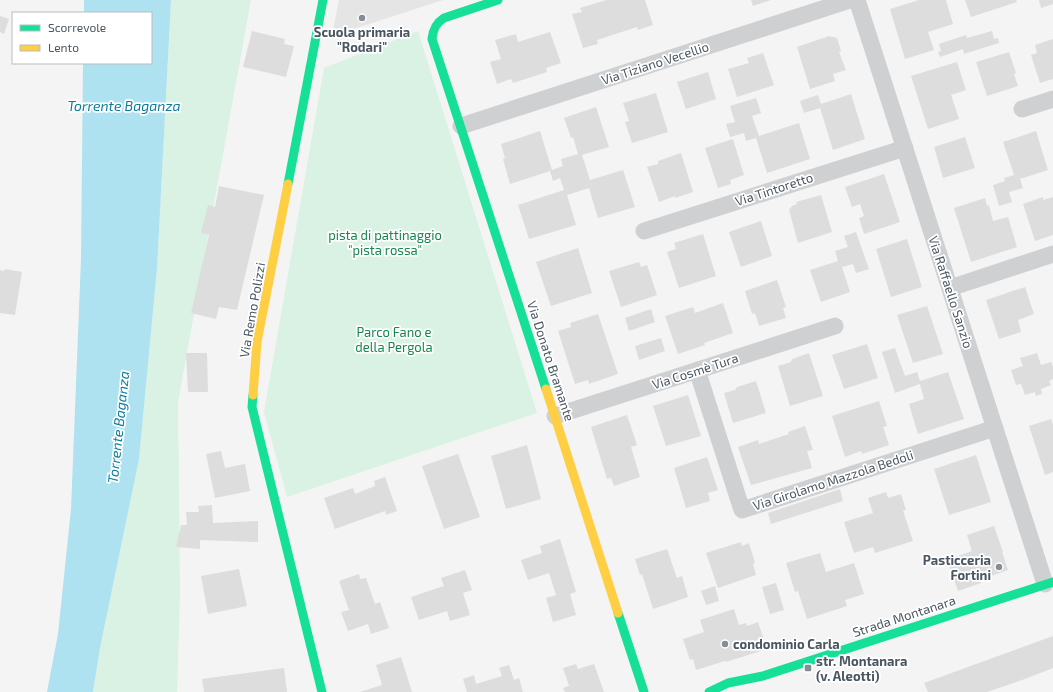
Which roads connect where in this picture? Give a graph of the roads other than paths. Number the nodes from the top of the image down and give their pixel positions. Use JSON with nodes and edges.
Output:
{"nodes":[{"id":1,"x":323,"y":0,"type":"edge"},
{"id":2,"x":498,"y":0,"type":"edge"},
{"id":3,"x":850,"y":0,"type":"edge"},
{"id":4,"x":857,"y":0,"type":"edge"},
{"id":5,"x":1053,"y":99,"type":"edge"},
{"id":6,"x":1022,"y":109,"type":"dead end"},
{"id":7,"x":461,"y":126,"type":"junction"},
{"id":8,"x":905,"y":148,"type":"junction"},
{"id":9,"x":644,"y":231,"type":"dead end"},
{"id":10,"x":1053,"y":254,"type":"edge"},
{"id":11,"x":950,"y":288,"type":"junction"},
{"id":12,"x":835,"y":326,"type":"dead end"},
{"id":13,"x":698,"y":370,"type":"junction"},
{"id":14,"x":555,"y":416,"type":"junction"},
{"id":15,"x":995,"y":428,"type":"junction"},
{"id":16,"x":1049,"y":583,"type":"edge"},
{"id":17,"x":763,"y":676,"type":"junction"},
{"id":18,"x":756,"y":687,"type":"dead end"},
{"id":19,"x":322,"y":692,"type":"edge"},
{"id":20,"x":644,"y":692,"type":"edge"},
{"id":21,"x":709,"y":692,"type":"edge"}],
"edges":[{"from":1,"to":19,"type":"street","name":"Via Remo Polizzi"},
{"from":2,"to":7,"type":"street","name":"Via Donato Bramante"},
{"from":3,"to":7,"type":"street","name":"Via Tiziano Vecellio"},
{"from":4,"to":8,"type":"street","name":"Via Raffaello Sanzio"},
{"from":5,"to":6,"type":"street"},
{"from":7,"to":14,"type":"street","name":"Via Donato Bramante"},
{"from":8,"to":9,"type":"street","name":"Via Tintoretto"},
{"from":8,"to":11,"type":"street","name":"Via Raffaello Sanzio"},
{"from":10,"to":11,"type":"street"},
{"from":11,"to":15,"type":"street","name":"Via Raffaello Sanzio"},
{"from":12,"to":13,"type":"street","name":"Via Cosmè Tura"},
{"from":13,"to":14,"type":"street","name":"Via Cosmè Tura"},
{"from":13,"to":15,"type":"street","name":"Via Girolamo Mazzola Bedoli"},
{"from":14,"to":20,"type":"street","name":"Via Donato Bramante"},
{"from":15,"to":16,"type":"street","name":"Via Raffaello Sanzio"},
{"from":16,"to":17,"type":"street","name":"Strada Montanara"},
{"from":17,"to":18,"type":"street"},
{"from":17,"to":21,"type":"street","name":"Strada Montanara"}]}
